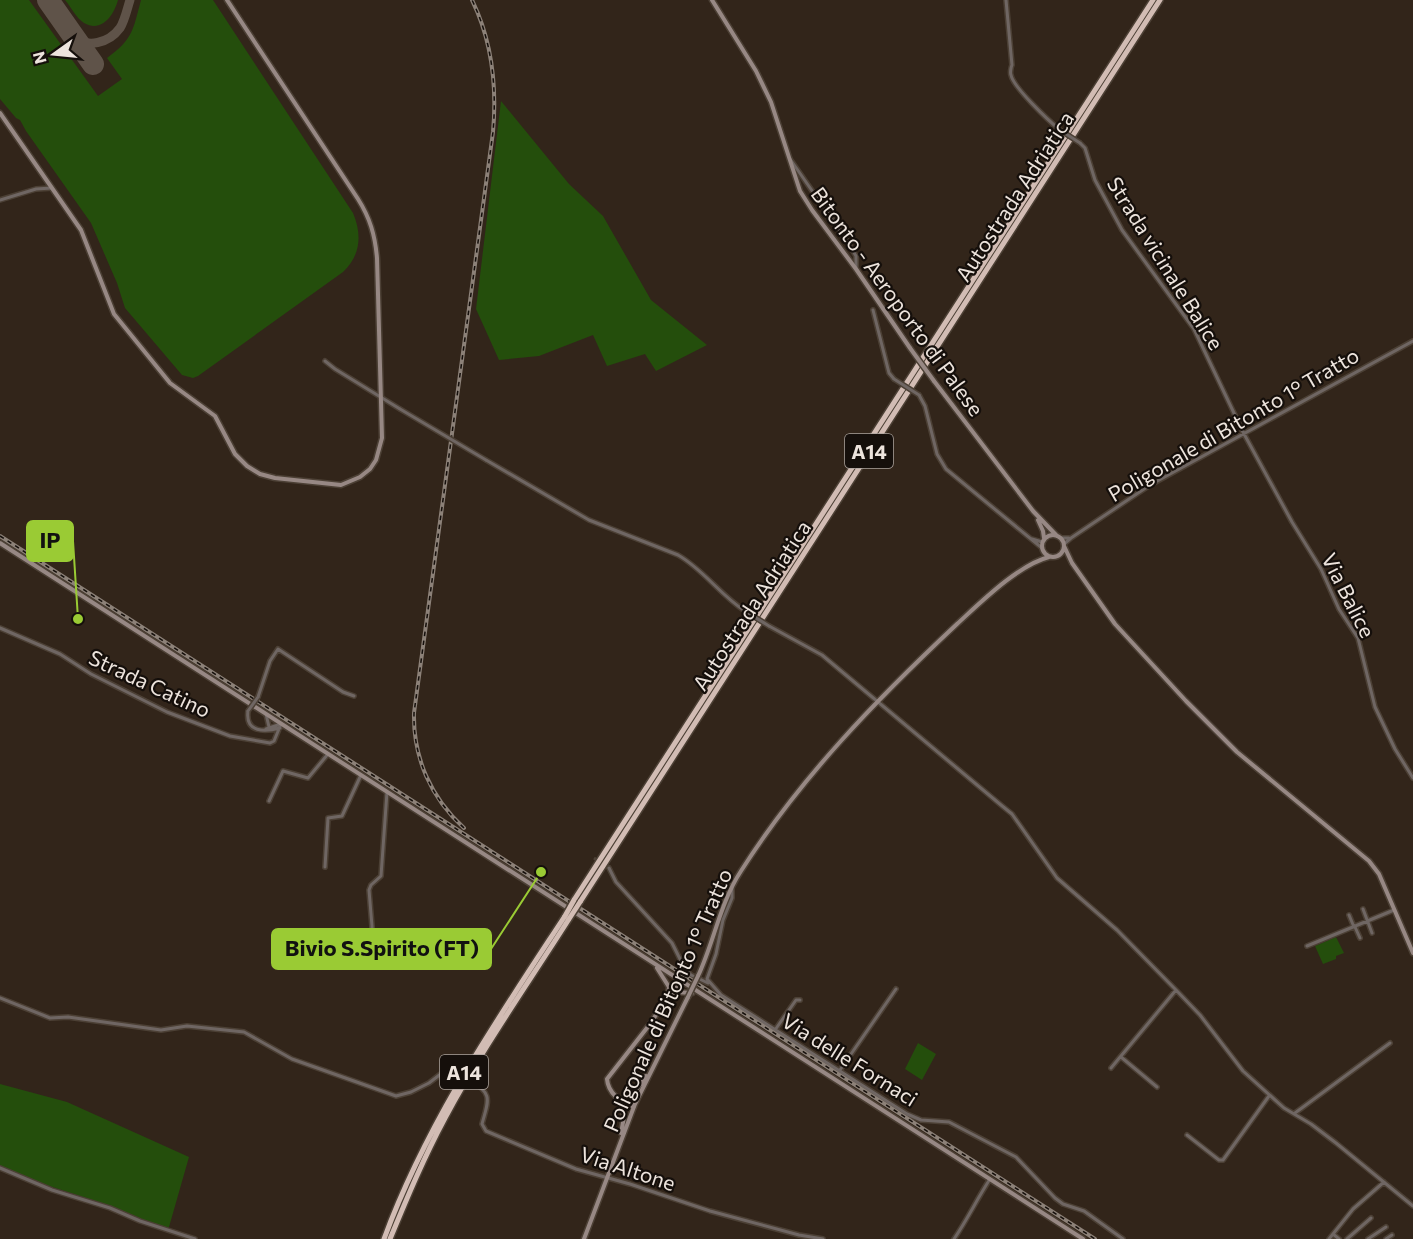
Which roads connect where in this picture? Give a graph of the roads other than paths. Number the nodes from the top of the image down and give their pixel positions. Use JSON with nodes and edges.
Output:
{"nodes":[{"id":1,"x":227,"y":0,"type":"edge"},
{"id":2,"x":712,"y":0,"type":"edge"},
{"id":3,"x":1006,"y":0,"type":"edge"},
{"id":4,"x":1153,"y":0,"type":"edge"},
{"id":5,"x":1160,"y":0,"type":"edge"},
{"id":6,"x":0,"y":113,"type":"edge"},
{"id":7,"x":788,"y":154,"type":"junction"},
{"id":8,"x":52,"y":188,"type":"junction"},
{"id":9,"x":0,"y":200,"type":"edge"},
{"id":10,"x":856,"y":269,"type":"junction"},
{"id":11,"x":873,"y":310,"type":"dead end"},
{"id":12,"x":1413,"y":341,"type":"edge"},
{"id":13,"x":325,"y":361,"type":"dead end"},
{"id":14,"x":381,"y":396,"type":"junction"},
{"id":15,"x":1243,"y":432,"type":"junction"},
{"id":16,"x":1033,"y":511,"type":"junction"},
{"id":17,"x":1059,"y":537,"type":"junction"},
{"id":18,"x":1030,"y":538,"type":"junction"},
{"id":19,"x":1071,"y":538,"type":"junction"},
{"id":20,"x":1043,"y":540,"type":"junction"},
{"id":21,"x":0,"y":543,"type":"edge"},
{"id":22,"x":1064,"y":545,"type":"junction"},
{"id":23,"x":1042,"y":550,"type":"junction"},
{"id":24,"x":1049,"y":557,"type":"junction"},
{"id":25,"x":1058,"y":557,"type":"junction"},
{"id":26,"x":1035,"y":562,"type":"junction"},
{"id":27,"x":1072,"y":563,"type":"junction"},
{"id":28,"x":0,"y":628,"type":"edge"},
{"id":29,"x":354,"y":696,"type":"dead end"},
{"id":30,"x":878,"y":701,"type":"junction"},
{"id":31,"x":266,"y":714,"type":"junction"},
{"id":32,"x":281,"y":726,"type":"junction"},
{"id":33,"x":269,"y":729,"type":"junction"},
{"id":34,"x":277,"y":735,"type":"junction"},
{"id":35,"x":328,"y":753,"type":"junction"},
{"id":36,"x":361,"y":775,"type":"junction"},
{"id":37,"x":1413,"y":778,"type":"edge"},
{"id":38,"x":387,"y":792,"type":"junction"},
{"id":39,"x":268,"y":801,"type":"dead end"},
{"id":40,"x":325,"y":867,"type":"dead end"},
{"id":41,"x":609,"y":868,"type":"tunnel mouth"},
{"id":42,"x":732,"y":886,"type":"junction"},
{"id":43,"x":577,"y":901,"type":"junction"},
{"id":44,"x":1363,"y":909,"type":"dead end"},
{"id":45,"x":1395,"y":910,"type":"junction"},
{"id":46,"x":1349,"y":915,"type":"dead end"},
{"id":47,"x":567,"y":917,"type":"junction"},
{"id":48,"x":1368,"y":921,"type":"junction"},
{"id":49,"x":1354,"y":927,"type":"junction"},
{"id":50,"x":1372,"y":933,"type":"dead end"},
{"id":51,"x":1359,"y":938,"type":"dead end"},
{"id":52,"x":1307,"y":946,"type":"dead end"},
{"id":53,"x":1413,"y":954,"type":"edge"},
{"id":54,"x":360,"y":959,"type":"dead end"},
{"id":55,"x":655,"y":965,"type":"junction"},
{"id":56,"x":679,"y":981,"type":"junction"},
{"id":57,"x":710,"y":984,"type":"junction"},
{"id":58,"x":896,"y":989,"type":"dead end"},
{"id":59,"x":1176,"y":990,"type":"junction"},
{"id":60,"x":669,"y":992,"type":"junction"},
{"id":61,"x":675,"y":992,"type":"junction"},
{"id":62,"x":699,"y":994,"type":"junction"},
{"id":63,"x":0,"y":998,"type":"edge"},
{"id":64,"x":667,"y":998,"type":"junction"},
{"id":65,"x":800,"y":1000,"type":"dead end"},
{"id":66,"x":776,"y":1030,"type":"junction"},
{"id":67,"x":1390,"y":1043,"type":"dead end"},
{"id":68,"x":1121,"y":1057,"type":"junction"},
{"id":69,"x":653,"y":1067,"type":"junction"},
{"id":70,"x":1111,"y":1068,"type":"dead end"},
{"id":71,"x":840,"y":1070,"type":"junction"},
{"id":72,"x":458,"y":1073,"type":"dead end"},
{"id":73,"x":470,"y":1080,"type":"dead end"},
{"id":74,"x":1157,"y":1087,"type":"dead end"},
{"id":75,"x":1269,"y":1096,"type":"junction"},
{"id":76,"x":621,"y":1099,"type":"junction"},
{"id":77,"x":634,"y":1107,"type":"junction"},
{"id":78,"x":1294,"y":1114,"type":"junction"},
{"id":79,"x":1187,"y":1135,"type":"dead end"},
{"id":80,"x":620,"y":1142,"type":"junction"},
{"id":81,"x":0,"y":1168,"type":"edge"},
{"id":82,"x":606,"y":1178,"type":"junction"},
{"id":83,"x":990,"y":1179,"type":"junction"},
{"id":84,"x":1384,"y":1182,"type":"junction"},
{"id":85,"x":1413,"y":1206,"type":"edge"},
{"id":86,"x":1371,"y":1218,"type":"dead end"},
{"id":87,"x":1386,"y":1227,"type":"dead end"},
{"id":88,"x":1333,"y":1234,"type":"junction"},
{"id":89,"x":1392,"y":1234,"type":"dead end"},
{"id":90,"x":195,"y":1239,"type":"edge"},
{"id":91,"x":384,"y":1239,"type":"edge"},
{"id":92,"x":390,"y":1239,"type":"edge"},
{"id":93,"x":584,"y":1239,"type":"edge"},
{"id":94,"x":823,"y":1239,"type":"edge"},
{"id":95,"x":954,"y":1239,"type":"edge"},
{"id":96,"x":1083,"y":1239,"type":"edge"},
{"id":97,"x":1123,"y":1239,"type":"edge"},
{"id":98,"x":1329,"y":1239,"type":"edge"},
{"id":99,"x":1339,"y":1239,"type":"edge"},
{"id":100,"x":1347,"y":1239,"type":"edge"},
{"id":101,"x":1368,"y":1239,"type":"edge"},
{"id":102,"x":1386,"y":1239,"type":"edge"}],
"edges":[{"from":1,"to":14,"type":"main road"},
{"from":2,"to":7,"type":"main road","name":"Bitonto - Aeroporto di Palese"},
{"from":3,"to":15,"type":"street","name":"Strada vicinale Balice","bridge":true},
{"from":4,"to":43,"type":"highway","name":"Autostrada Adriatica","number":"A14"},
{"from":5,"to":43,"type":"highway","name":"Autostrada Adriatica","number":"A14"},
{"from":6,"to":8,"type":"main road"},
{"from":7,"to":10,"type":"main road","name":"Bitonto - Aeroporto di Palese"},
{"from":7,"to":10,"type":"street"},
{"from":8,"to":9,"type":"street"},
{"from":8,"to":14,"type":"main road"},
{"from":10,"to":16,"type":"main road","name":"Bitonto - Aeroporto di Palese","bridge":true},
{"from":11,"to":18,"type":"street","bridge":true},
{"from":12,"to":15,"type":"street","name":"Poligonale di Bitonto 1° Tratto"},
{"from":13,"to":14,"type":"street"},
{"from":14,"to":30,"type":"street","bridge":true},
{"from":15,"to":19,"type":"street","name":"Poligonale di Bitonto 1° Tratto"},
{"from":15,"to":37,"type":"street","name":"Via Balice"},
{"from":16,"to":17,"type":"main road"},
{"from":16,"to":20,"type":"main road"},
{"from":17,"to":19,"type":"street"},
{"from":17,"to":20,"type":"main road"},
{"from":17,"to":22,"type":"main road"},
{"from":18,"to":20,"type":"street"},
{"from":18,"to":23,"type":"street"},
{"from":19,"to":22,"type":"street","name":"Poligonale di Bitonto 1° Tratto"},
{"from":20,"to":23,"type":"main road"},
{"from":21,"to":31,"type":"main road"},
{"from":22,"to":25,"type":"main road"},
{"from":22,"to":27,"type":"main road"},
{"from":23,"to":24,"type":"main road"},
{"from":23,"to":26,"type":"main road"},
{"from":24,"to":25,"type":"main road"},
{"from":24,"to":26,"type":"main road"},
{"from":25,"to":27,"type":"main road"},
{"from":26,"to":30,"type":"main road","name":"Poligonale di Bitonto 1° Tratto"},
{"from":27,"to":45,"type":"main road"},
{"from":28,"to":34,"type":"street","name":"Strada Catino"},
{"from":29,"to":33,"type":"street","bridge":true},
{"from":30,"to":42,"type":"main road","name":"Poligonale di Bitonto 1° Tratto"},
{"from":30,"to":59,"type":"street"},
{"from":31,"to":32,"type":"main road"},
{"from":31,"to":33,"type":"street"},
{"from":32,"to":33,"type":"street"},
{"from":32,"to":34,"type":"street"},
{"from":32,"to":35,"type":"main road"},
{"from":33,"to":34,"type":"street"},
{"from":35,"to":36,"type":"main road"},
{"from":35,"to":39,"type":"street"},
{"from":36,"to":38,"type":"main road"},
{"from":36,"to":40,"type":"street"},
{"from":38,"to":54,"type":"street"},
{"from":38,"to":55,"type":"main road"},
{"from":41,"to":57,"type":"street","name":"Via delle Fornaci"},
{"from":42,"to":57,"type":"street"},
{"from":42,"to":69,"type":"main road","name":"Poligonale di Bitonto 1° Tratto","bridge":true},
{"from":43,"to":47,"type":"highway","name":"Autostrada Adriatica","number":"A14","bridge":true},
{"from":44,"to":48,"type":"street"},
{"from":45,"to":48,"type":"street"},
{"from":45,"to":53,"type":"main road"},
{"from":46,"to":49,"type":"street"},
{"from":47,"to":91,"type":"highway","name":"Autostrada Adriatica","number":"A14"},
{"from":47,"to":92,"type":"highway","name":"Autostrada Adriatica","number":"A14"},
{"from":48,"to":49,"type":"street"},
{"from":48,"to":50,"type":"street"},
{"from":49,"to":51,"type":"street"},
{"from":49,"to":52,"type":"street"},
{"from":55,"to":56,"type":"main road"},
{"from":55,"to":60,"type":"main road"},
{"from":56,"to":60,"type":"main road"},
{"from":56,"to":61,"type":"main road"},
{"from":56,"to":62,"type":"main road"},
{"from":57,"to":66,"type":"street","name":"Via delle Fornaci"},
{"from":58,"to":71,"type":"street"},
{"from":59,"to":68,"type":"street"},
{"from":59,"to":75,"type":"street"},
{"from":60,"to":64,"type":"main road"},
{"from":61,"to":62,"type":"main road"},
{"from":61,"to":64,"type":"main road"},
{"from":62,"to":83,"type":"main road"},
{"from":63,"to":72,"type":"street"},
{"from":64,"to":76,"type":"main road"},
{"from":65,"to":66,"type":"street"},
{"from":66,"to":71,"type":"street","name":"Via delle Fornaci"},
{"from":67,"to":78,"type":"street"},
{"from":68,"to":70,"type":"street"},
{"from":68,"to":74,"type":"street"},
{"from":69,"to":76,"type":"main road"},
{"from":69,"to":77,"type":"main road","name":"Poligonale di Bitonto 1° Tratto"},
{"from":71,"to":97,"type":"street","name":"Via delle Fornaci"},
{"from":73,"to":82,"type":"street","name":"Via Altone"},
{"from":75,"to":78,"type":"street"},
{"from":75,"to":79,"type":"street"},
{"from":76,"to":77,"type":"main road"},
{"from":76,"to":80,"type":"main road"},
{"from":77,"to":80,"type":"main road","name":"Poligonale di Bitonto 1° Tratto"},
{"from":78,"to":84,"type":"street"},
{"from":80,"to":82,"type":"main road","name":"Poligonale di Bitonto 1° Tratto"},
{"from":81,"to":90,"type":"street"},
{"from":82,"to":93,"type":"main road","name":"Poligonale di Bitonto 1° Tratto"},
{"from":82,"to":94,"type":"street","name":"Via Altone"},
{"from":83,"to":95,"type":"street"},
{"from":83,"to":96,"type":"main road"},
{"from":84,"to":85,"type":"street"},
{"from":84,"to":88,"type":"street"},
{"from":86,"to":100,"type":"street"},
{"from":87,"to":101,"type":"street"},
{"from":88,"to":98,"type":"street"},
{"from":88,"to":99,"type":"street"},
{"from":89,"to":102,"type":"street"}]}
